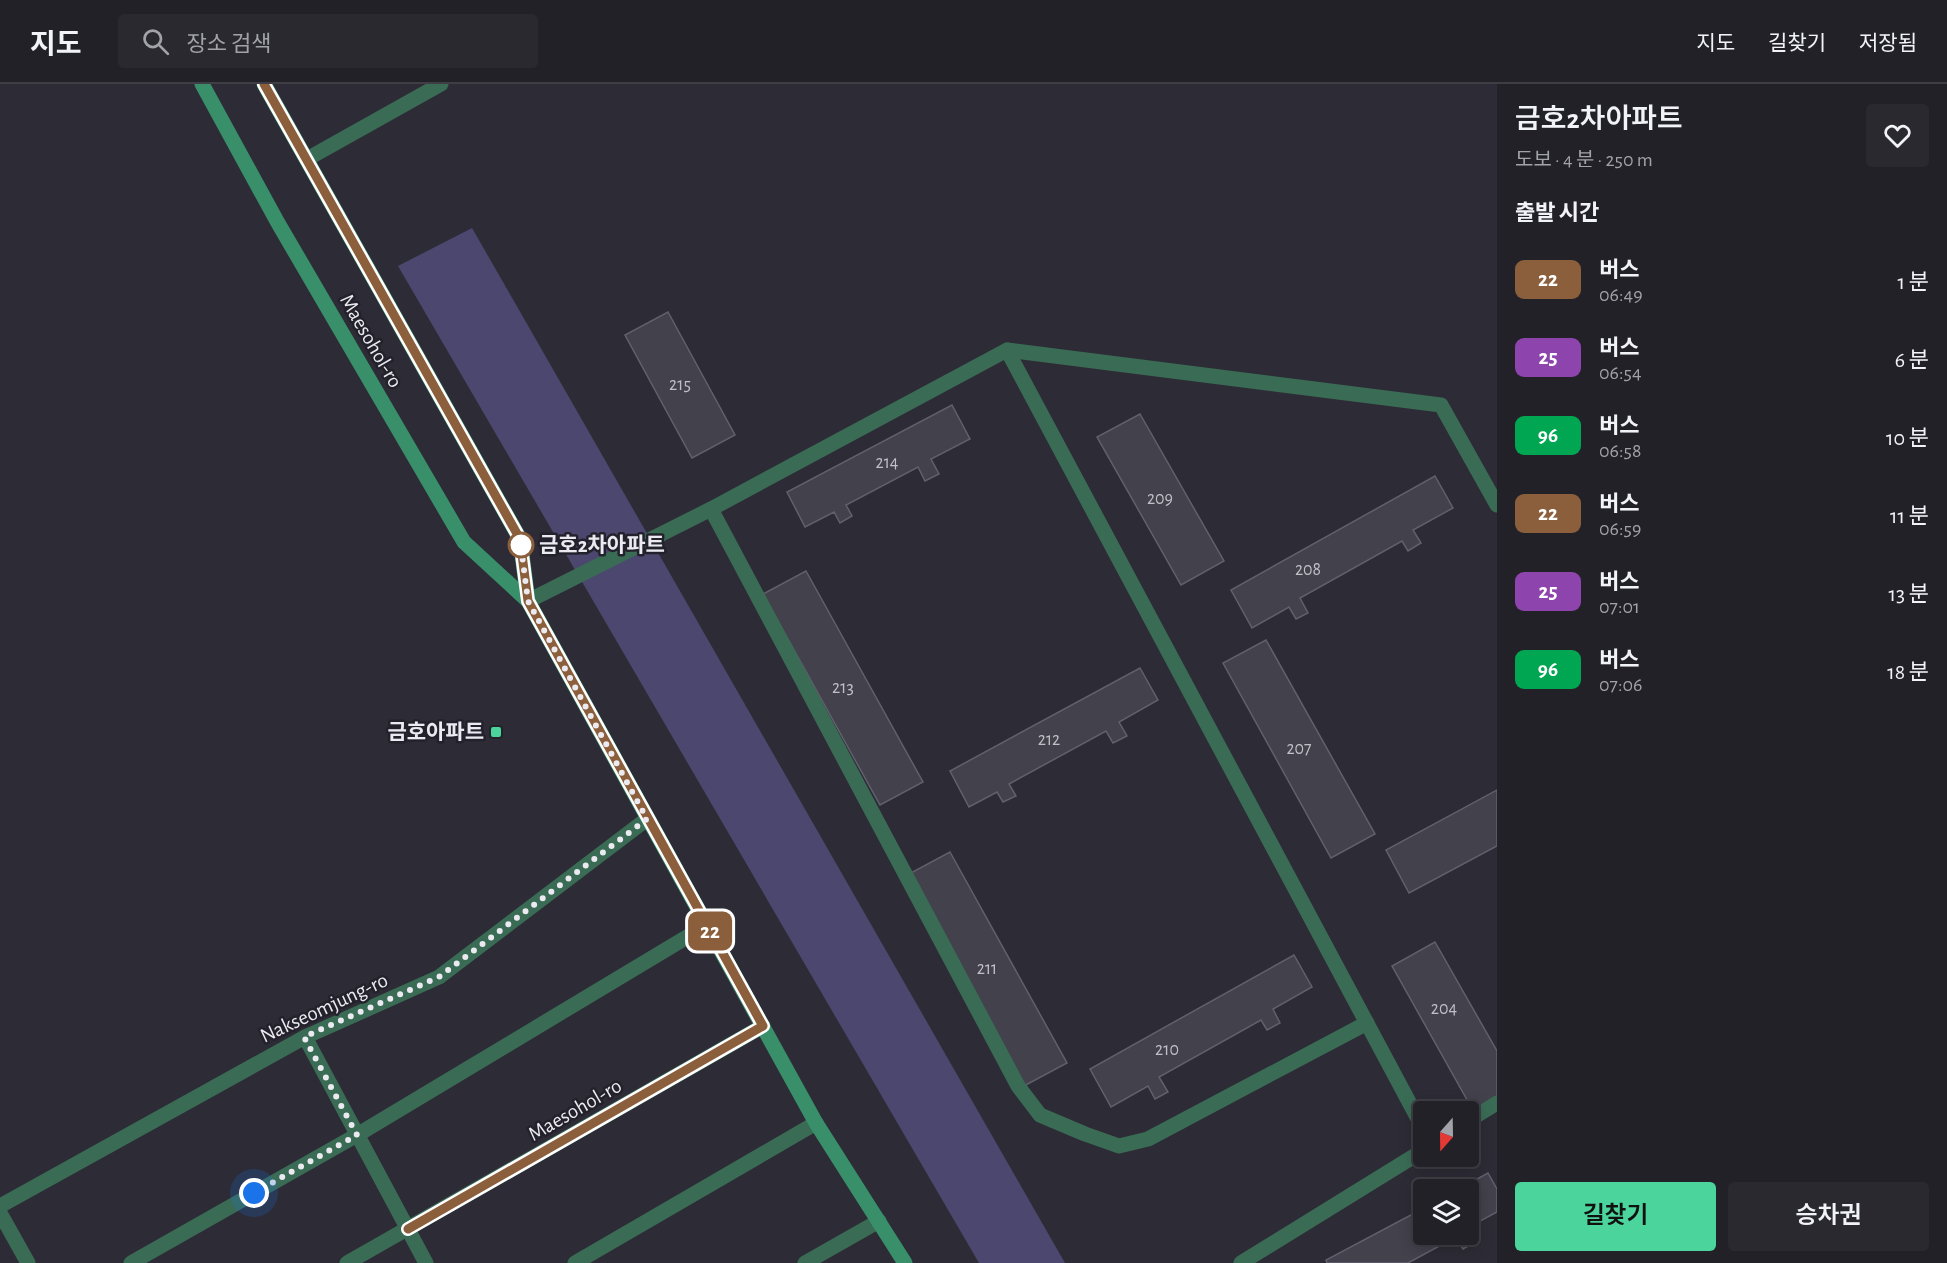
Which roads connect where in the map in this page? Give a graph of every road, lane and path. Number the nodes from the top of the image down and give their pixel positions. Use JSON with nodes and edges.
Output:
{"nodes":[{"id":1,"x":202,"y":84,"type":"edge"},
{"id":2,"x":264,"y":84,"type":"edge"},
{"id":3,"x":441,"y":84,"type":"edge"},
{"id":4,"x":307,"y":159,"type":"junction"},
{"id":5,"x":1007,"y":350,"type":"junction"},
{"id":6,"x":1497,"y":505,"type":"edge"},
{"id":7,"x":711,"y":509,"type":"junction"},
{"id":8,"x":528,"y":601,"type":"junction"},
{"id":9,"x":647,"y":819,"type":"junction"},
{"id":10,"x":707,"y":925,"type":"junction"},
{"id":11,"x":1367,"y":1023,"type":"junction"},
{"id":12,"x":763,"y":1026,"type":"junction"},
{"id":13,"x":304,"y":1037,"type":"junction"},
{"id":14,"x":1497,"y":1103,"type":"edge"},
{"id":15,"x":1413,"y":1109,"type":"edge"},
{"id":16,"x":1479,"y":1114,"type":"edge"},
{"id":17,"x":816,"y":1123,"type":"junction"},
{"id":18,"x":357,"y":1135,"type":"junction"},
{"id":19,"x":1413,"y":1157,"type":"edge"},
{"id":20,"x":0,"y":1206,"type":"edge"},
{"id":21,"x":0,"y":1213,"type":"edge"},
{"id":22,"x":879,"y":1221,"type":"junction"},
{"id":23,"x":408,"y":1229,"type":"junction"},
{"id":24,"x":28,"y":1263,"type":"edge"},
{"id":25,"x":130,"y":1263,"type":"edge"},
{"id":26,"x":347,"y":1263,"type":"edge"},
{"id":27,"x":426,"y":1263,"type":"edge"},
{"id":28,"x":575,"y":1263,"type":"edge"},
{"id":29,"x":805,"y":1263,"type":"edge"},
{"id":30,"x":905,"y":1263,"type":"edge"},
{"id":31,"x":1240,"y":1263,"type":"edge"}],
"edges":[{"from":1,"to":8,"type":"main road","name":"Maesohol-ro"},
{"from":2,"to":4,"type":"main road","name":"Maesohol-ro"},
{"from":3,"to":4,"type":"street"},
{"from":4,"to":8,"type":"main road","name":"Maesohol-ro"},
{"from":5,"to":6,"type":"street"},
{"from":5,"to":7,"type":"street"},
{"from":5,"to":11,"type":"street"},
{"from":7,"to":8,"type":"street"},
{"from":7,"to":11,"type":"street"},
{"from":8,"to":9,"type":"main road","name":"Maesohol-ro"},
{"from":9,"to":10,"type":"main road","name":"Maesohol-ro"},
{"from":9,"to":13,"type":"street","name":"Nakseomjung-ro"},
{"from":10,"to":12,"type":"main road","name":"Maesohol-ro"},
{"from":10,"to":18,"type":"street"},
{"from":11,"to":15,"type":"street"},
{"from":12,"to":17,"type":"main road","name":"Maesohol-ro"},
{"from":12,"to":23,"type":"street","name":"Maesohol-ro"},
{"from":13,"to":18,"type":"street"},
{"from":13,"to":20,"type":"street","name":"Nakseomjung-ro"},
{"from":14,"to":16,"type":"street"},
{"from":17,"to":22,"type":"main road","name":"Maesohol-ro"},
{"from":17,"to":28,"type":"street"},
{"from":18,"to":23,"type":"street"},
{"from":18,"to":25,"type":"street"},
{"from":19,"to":31,"type":"street"},
{"from":21,"to":24,"type":"street"},
{"from":22,"to":29,"type":"street"},
{"from":22,"to":30,"type":"main road","name":"Maesohol-ro"},
{"from":23,"to":26,"type":"street","name":"Maesohol-ro"},
{"from":23,"to":27,"type":"street"}]}
